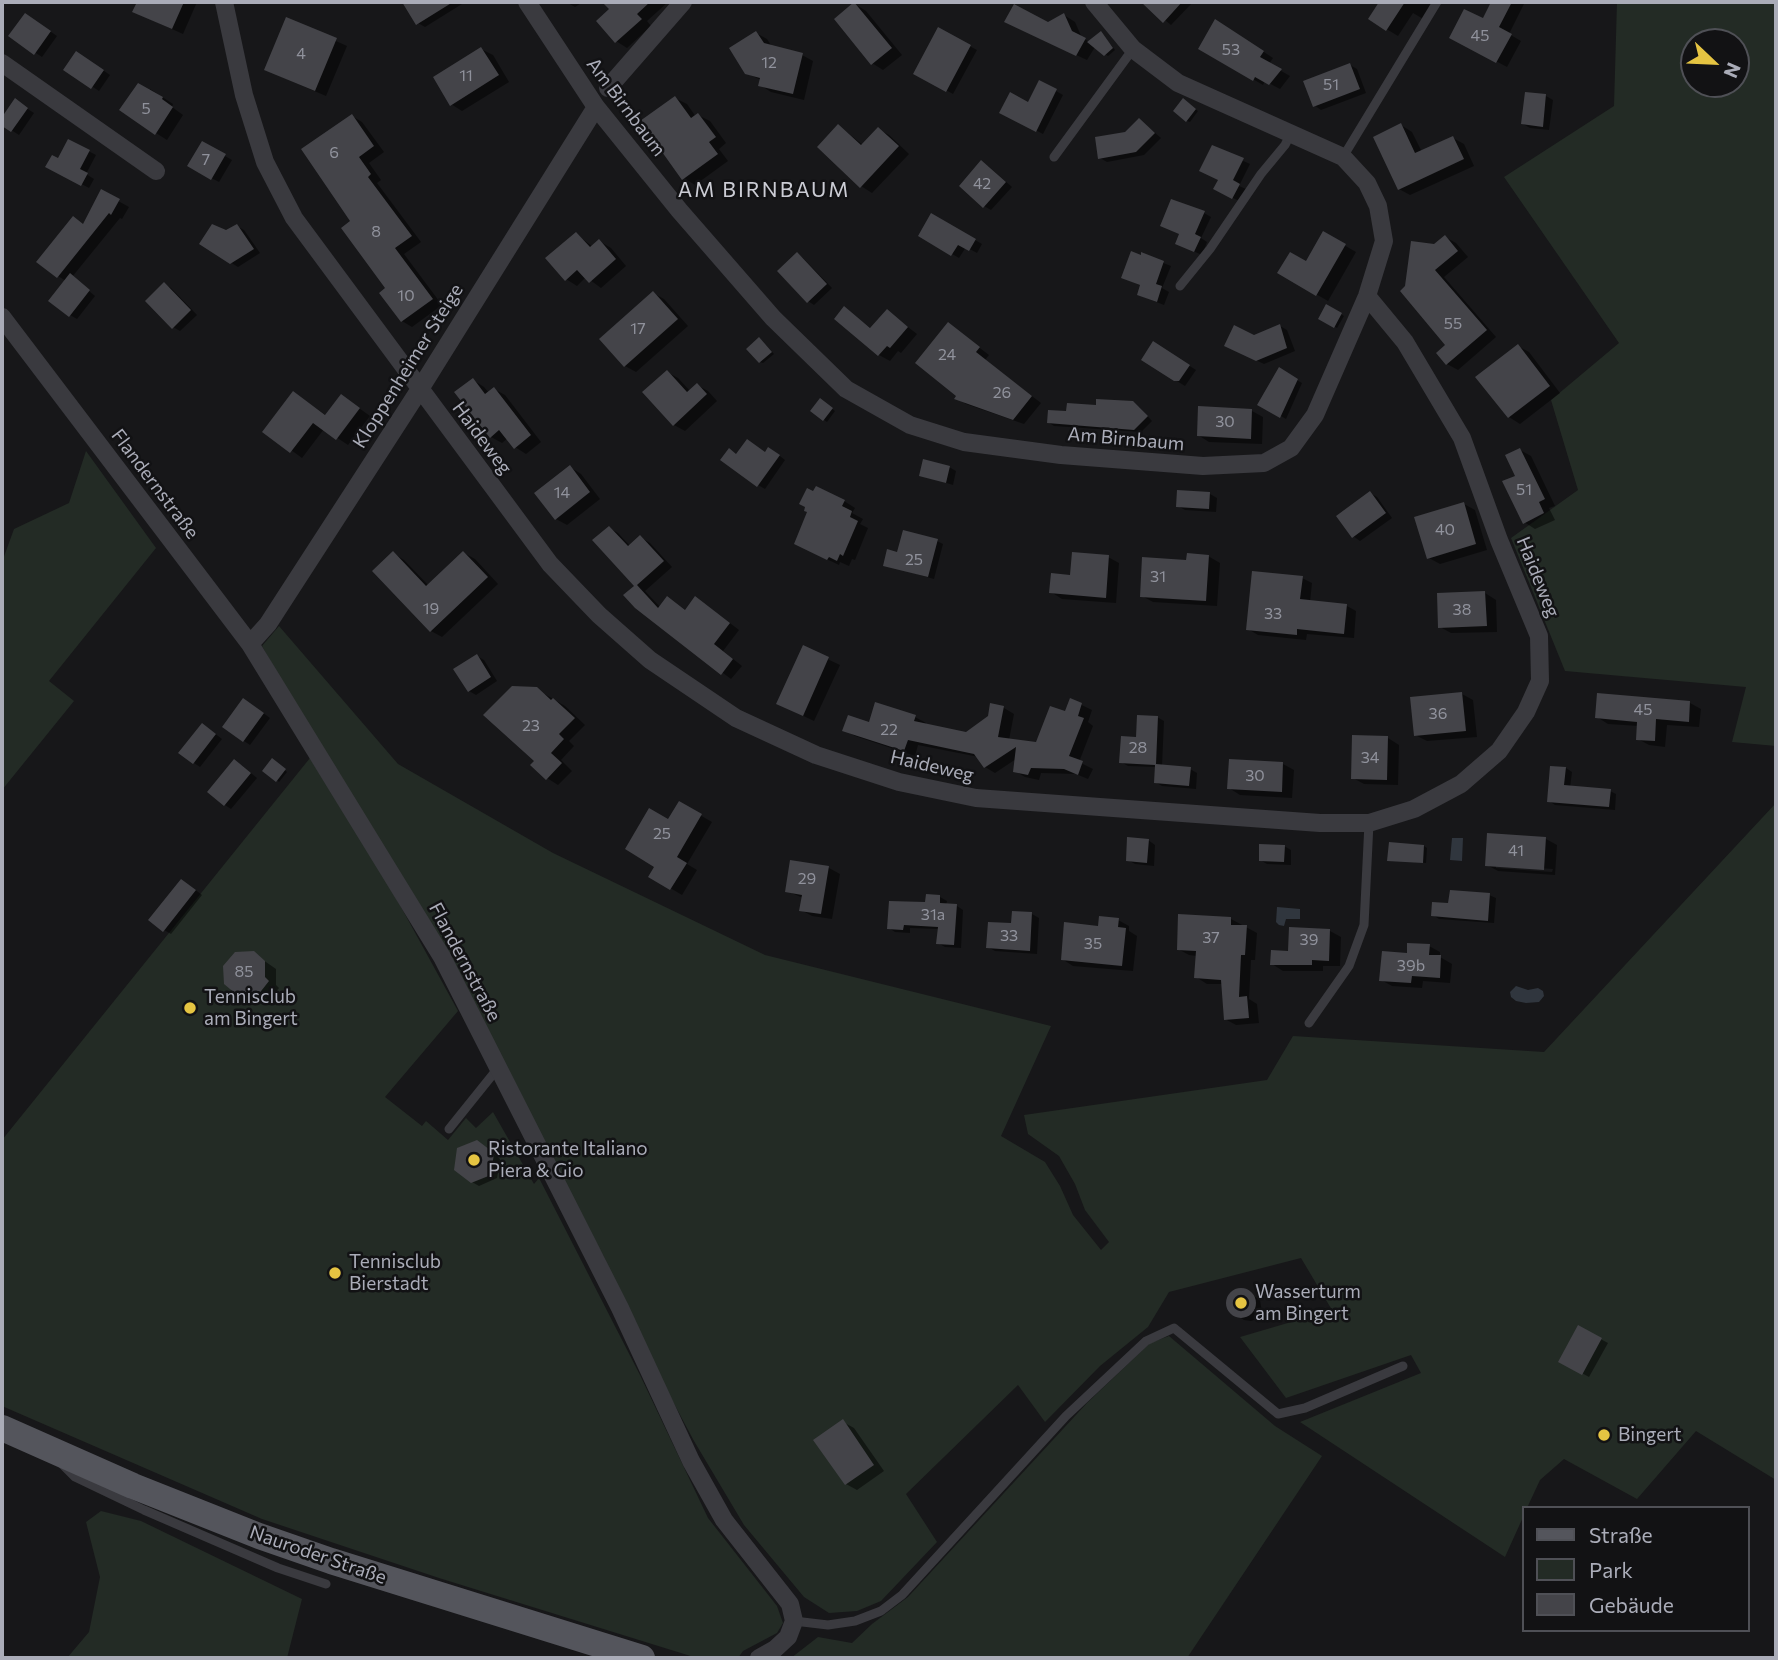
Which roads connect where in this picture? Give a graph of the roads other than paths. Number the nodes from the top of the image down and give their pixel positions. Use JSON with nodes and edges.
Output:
{"nodes":[{"id":1,"x":224,"y":2,"type":"edge"},
{"id":2,"x":527,"y":2,"type":"edge"},
{"id":3,"x":682,"y":2,"type":"edge"},
{"id":4,"x":1094,"y":2,"type":"edge"},
{"id":5,"x":1437,"y":2,"type":"edge"},
{"id":6,"x":1133,"y":49,"type":"junction"},
{"id":7,"x":2,"y":63,"type":"edge"},
{"id":8,"x":608,"y":89,"type":"dead end"},
{"id":9,"x":596,"y":107,"type":"junction"},
{"id":10,"x":1291,"y":134,"type":"junction"},
{"id":11,"x":1054,"y":157,"type":"dead end"},
{"id":12,"x":1343,"y":157,"type":"junction"},
{"id":13,"x":156,"y":171,"type":"dead end"},
{"id":14,"x":1180,"y":286,"type":"dead end"},
{"id":15,"x":1367,"y":296,"type":"junction"},
{"id":16,"x":2,"y":317,"type":"edge"},
{"id":17,"x":420,"y":389,"type":"junction"},
{"id":18,"x":250,"y":644,"type":"junction"},
{"id":19,"x":1368,"y":823,"type":"junction"},
{"id":20,"x":1309,"y":1023,"type":"dead end"},
{"id":21,"x":498,"y":1069,"type":"junction"},
{"id":22,"x":449,"y":1129,"type":"dead end"},
{"id":23,"x":1403,"y":1366,"type":"dead end"},
{"id":24,"x":2,"y":1428,"type":"edge"},
{"id":25,"x":41,"y":1445,"type":"junction"},
{"id":26,"x":326,"y":1584,"type":"dead end"},
{"id":27,"x":794,"y":1621,"type":"junction"},
{"id":28,"x":642,"y":1658,"type":"edge"},
{"id":29,"x":759,"y":1658,"type":"edge"}],
"edges":[{"from":1,"to":17,"type":"street","name":"Haideweg"},
{"from":2,"to":9,"type":"street","name":"Am Birnbaum"},
{"from":3,"to":8,"type":"street"},
{"from":4,"to":6,"type":"street","name":"Am Birnbaum"},
{"from":5,"to":12,"type":"lane"},
{"from":6,"to":10,"type":"street","name":"Am Birnbaum"},
{"from":6,"to":11,"type":"lane"},
{"from":7,"to":13,"type":"street"},
{"from":9,"to":15,"type":"street","name":"Am Birnbaum"},
{"from":9,"to":17,"type":"street","name":"Kloppenheimer Steige"},
{"from":10,"to":12,"type":"street","name":"Am Birnbaum"},
{"from":10,"to":14,"type":"lane"},
{"from":12,"to":15,"type":"street","name":"Am Birnbaum"},
{"from":15,"to":19,"type":"street","name":"Haideweg"},
{"from":16,"to":18,"type":"street","name":"Flandernstraße"},
{"from":17,"to":18,"type":"street","name":"Kloppenheimer Steige"},
{"from":17,"to":19,"type":"street","name":"Haideweg"},
{"from":18,"to":21,"type":"street","name":"Flandernstraße"},
{"from":19,"to":20,"type":"lane"},
{"from":21,"to":22,"type":"lane"},
{"from":21,"to":27,"type":"street","name":"Flandernstraße"},
{"from":23,"to":27,"type":"lane"},
{"from":24,"to":25,"type":"main road","name":"Nauroder Straße"},
{"from":25,"to":26,"type":"lane"},
{"from":25,"to":28,"type":"main road","name":"Nauroder Straße"},
{"from":27,"to":29,"type":"street"}]}
